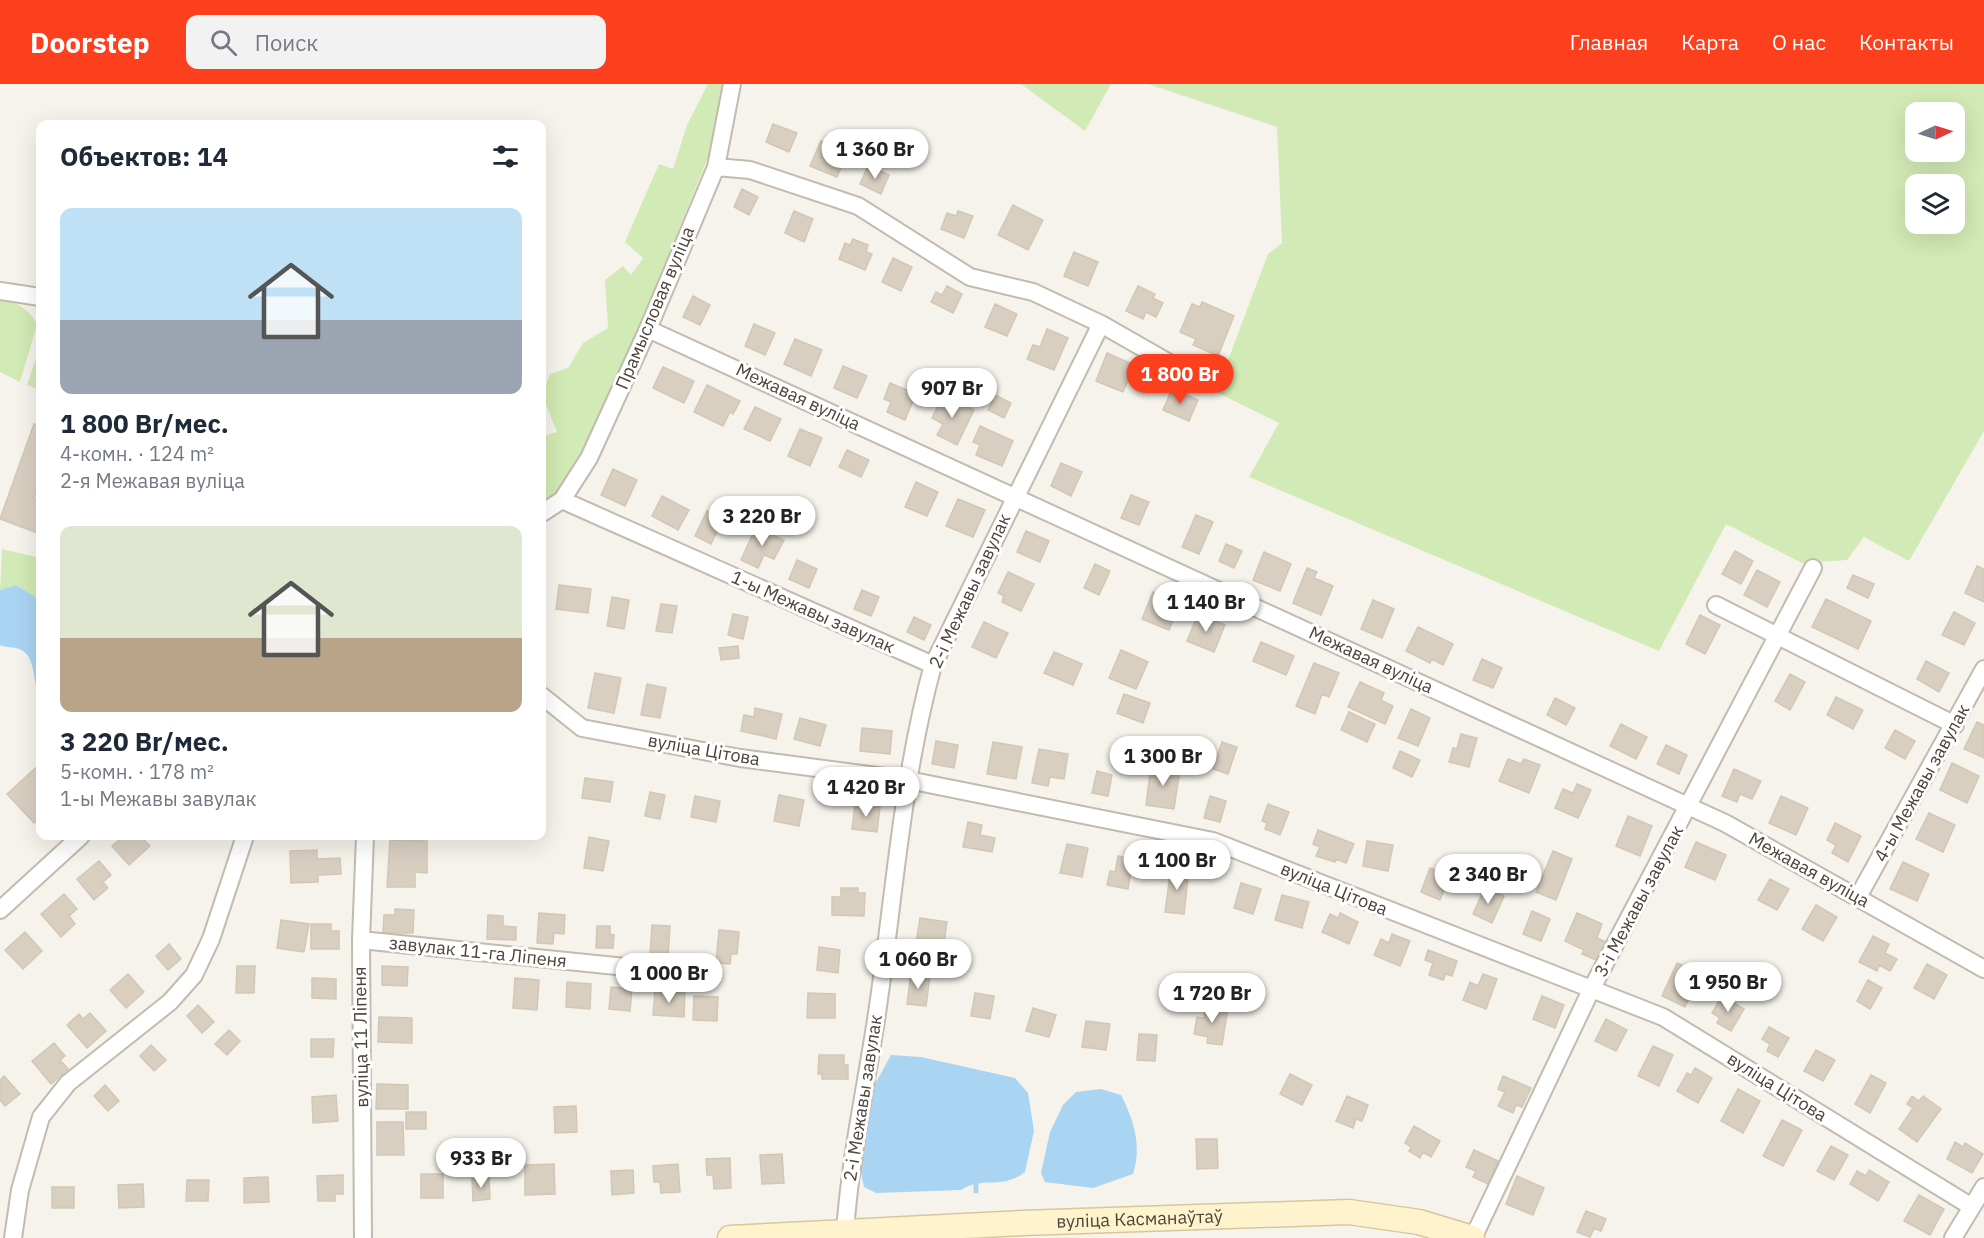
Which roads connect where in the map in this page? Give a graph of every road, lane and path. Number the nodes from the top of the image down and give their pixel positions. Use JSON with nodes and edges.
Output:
{"nodes":[{"id":1,"x":732,"y":84,"type":"edge"},
{"id":2,"x":716,"y":167,"type":"junction"},
{"id":3,"x":0,"y":291,"type":"edge"},
{"id":4,"x":36,"y":296,"type":"edge"},
{"id":5,"x":1101,"y":324,"type":"junction"},
{"id":6,"x":648,"y":329,"type":"junction"},
{"id":7,"x":1179,"y":368,"type":"dead end"},
{"id":8,"x":1014,"y":496,"type":"junction"},
{"id":9,"x":562,"y":500,"type":"junction"},
{"id":10,"x":546,"y":510,"type":"edge"},
{"id":11,"x":1813,"y":568,"type":"dead end"},
{"id":12,"x":1716,"y":605,"type":"dead end"},
{"id":13,"x":1778,"y":636,"type":"junction"},
{"id":14,"x":933,"y":665,"type":"junction"},
{"id":15,"x":1984,"y":669,"type":"edge"},
{"id":16,"x":546,"y":699,"type":"edge"},
{"id":17,"x":1955,"y":725,"type":"junction"},
{"id":18,"x":908,"y":780,"type":"junction"},
{"id":19,"x":1689,"y":806,"type":"junction"},
{"id":20,"x":77,"y":840,"type":"edge"},
{"id":21,"x":244,"y":840,"type":"edge"},
{"id":22,"x":365,"y":840,"type":"edge"},
{"id":23,"x":1858,"y":897,"type":"junction"},
{"id":24,"x":0,"y":909,"type":"edge"},
{"id":25,"x":361,"y":940,"type":"junction"},
{"id":26,"x":1984,"y":969,"type":"edge"},
{"id":27,"x":704,"y":975,"type":"dead end"},
{"id":28,"x":1591,"y":990,"type":"junction"},
{"id":29,"x":1984,"y":1187,"type":"edge"},
{"id":30,"x":1972,"y":1207,"type":"junction"},
{"id":31,"x":1022,"y":1230,"type":"edge"},
{"id":32,"x":845,"y":1232,"type":"junction"},
{"id":33,"x":802,"y":1236,"type":"edge"},
{"id":34,"x":13,"y":1238,"type":"edge"},
{"id":35,"x":363,"y":1238,"type":"edge"},
{"id":36,"x":730,"y":1238,"type":"edge"},
{"id":37,"x":1473,"y":1238,"type":"edge"},
{"id":38,"x":1953,"y":1238,"type":"edge"}],
"edges":[{"from":1,"to":2,"type":"street","name":"Прамысловая вуліца"},
{"from":2,"to":5,"type":"street"},
{"from":2,"to":6,"type":"street","name":"Прамысловая вуліца"},
{"from":3,"to":4,"type":"street"},
{"from":5,"to":7,"type":"street"},
{"from":5,"to":8,"type":"street","name":"2-і Межавы завулак"},
{"from":6,"to":8,"type":"street","name":"Межавая вуліца"},
{"from":6,"to":9,"type":"street","name":"Прамысловая вуліца"},
{"from":8,"to":14,"type":"street","name":"2-і Межавы завулак"},
{"from":8,"to":19,"type":"street","name":"Межавая вуліца"},
{"from":9,"to":10,"type":"street","name":"Прамысловая вуліца"},
{"from":9,"to":14,"type":"street","name":"1-ы Межавы завулак"},
{"from":11,"to":13,"type":"street","name":"3-і Межавы завулак"},
{"from":12,"to":13,"type":"street"},
{"from":13,"to":17,"type":"street"},
{"from":13,"to":19,"type":"street","name":"3-і Межавы завулак"},
{"from":14,"to":18,"type":"street","name":"2-і Межавы завулак"},
{"from":15,"to":17,"type":"street","name":"4-ы Межавы завулак"},
{"from":16,"to":18,"type":"street","name":"вуліца Цітова"},
{"from":17,"to":23,"type":"street","name":"4-ы Межавы завулак"},
{"from":18,"to":28,"type":"street","name":"вуліца Цітова"},
{"from":18,"to":32,"type":"street","name":"2-і Межавы завулак"},
{"from":19,"to":23,"type":"street","name":"Межавая вуліца"},
{"from":19,"to":28,"type":"street","name":"3-і Межавы завулак"},
{"from":20,"to":24,"type":"street"},
{"from":21,"to":34,"type":"street"},
{"from":22,"to":25,"type":"street","name":"вуліца 11 Ліпеня"},
{"from":23,"to":26,"type":"street","name":"Межавая вуліца"},
{"from":25,"to":27,"type":"street","name":"завулак 11-га Ліпеня"},
{"from":25,"to":35,"type":"street","name":"вуліца 11 Ліпеня"},
{"from":28,"to":30,"type":"street","name":"вуліца Цітова"},
{"from":28,"to":37,"type":"street","name":"3-і Межавы завулак"},
{"from":29,"to":30,"type":"street"},
{"from":30,"to":38,"type":"street"},
{"from":31,"to":32,"type":"main road","name":"вуліца Касманаўтаў"},
{"from":31,"to":37,"type":"main road","name":"вуліца Касманаўтаў"},
{"from":32,"to":33,"type":"main road","name":"вуліца Касманаўтаў"},
{"from":33,"to":36,"type":"main road","name":"вуліца Касманаўтаў"}]}
